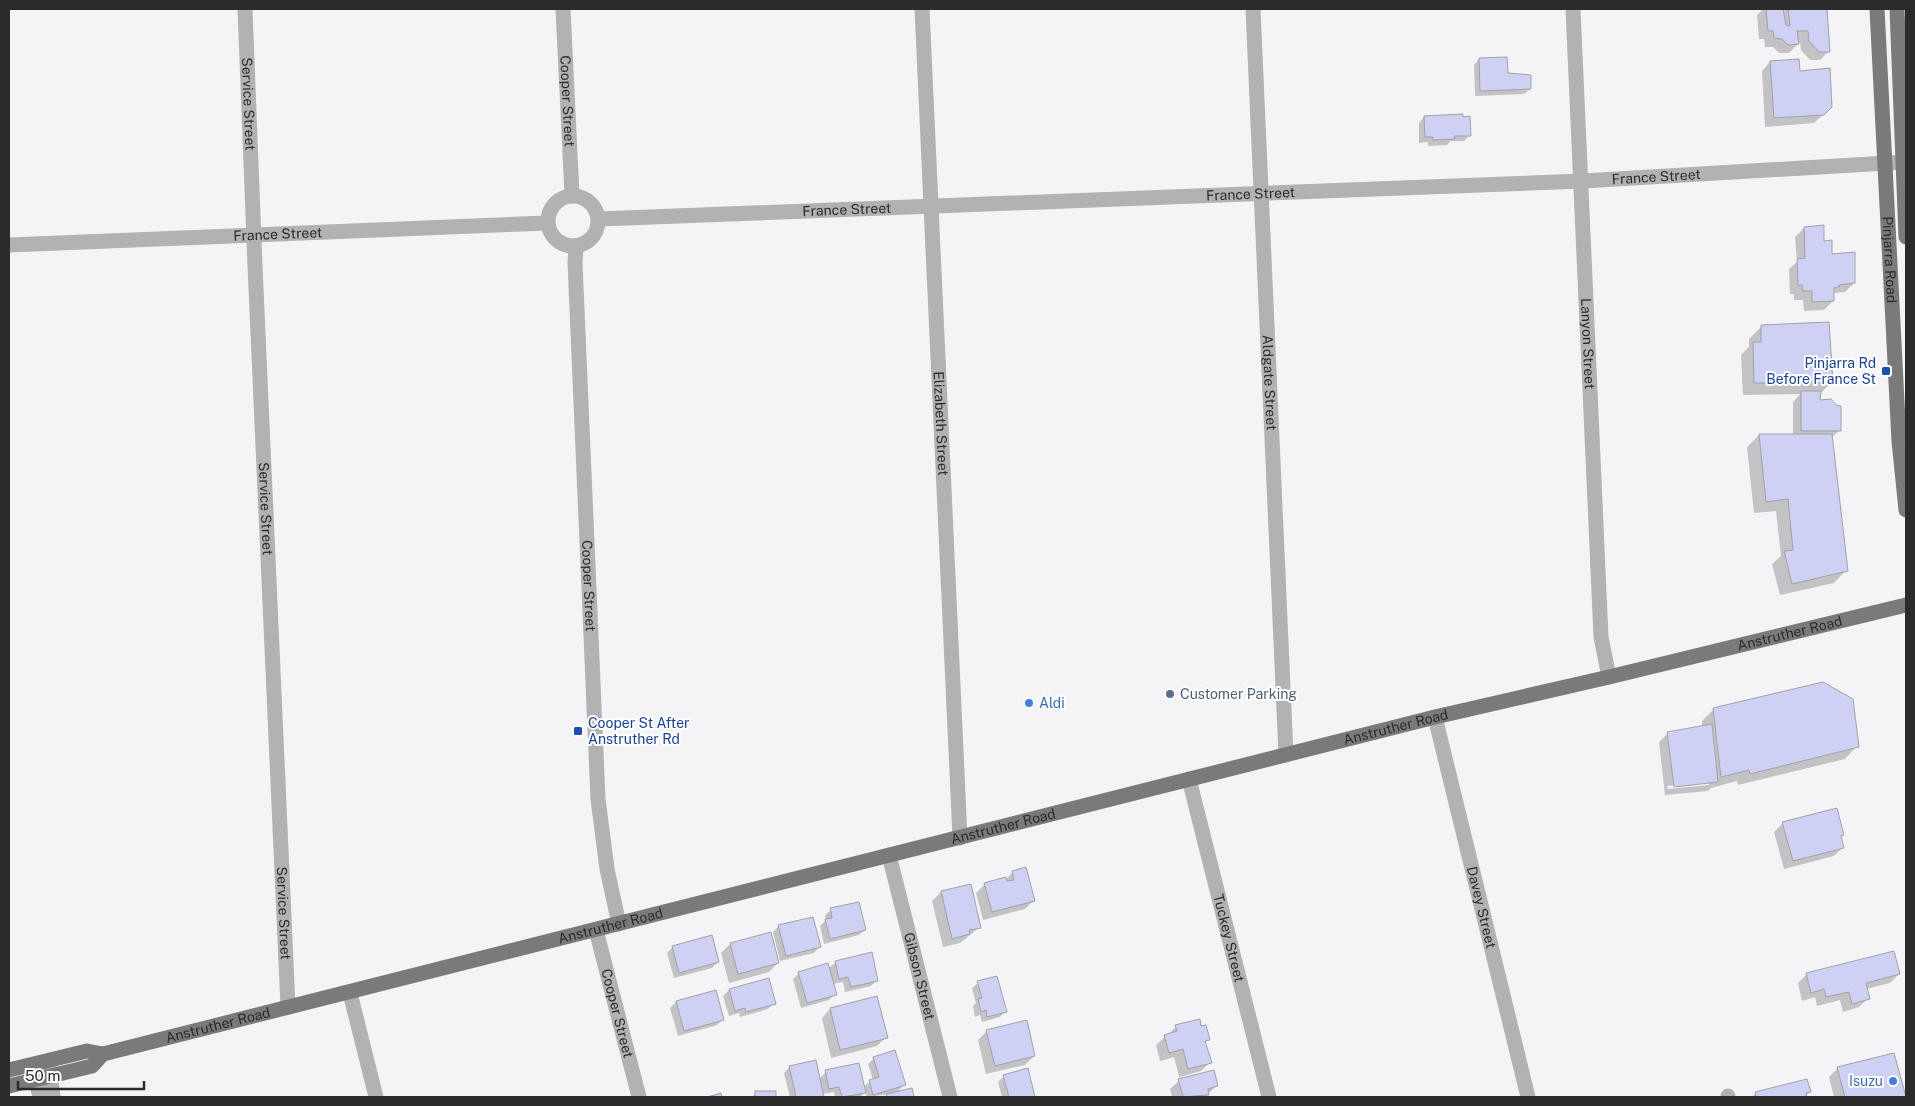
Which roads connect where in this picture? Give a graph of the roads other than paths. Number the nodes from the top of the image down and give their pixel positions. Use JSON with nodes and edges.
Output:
{"nodes":[{"id":1,"x":246,"y":9,"type":"edge"},
{"id":2,"x":564,"y":9,"type":"edge"},
{"id":3,"x":922,"y":9,"type":"edge"},
{"id":4,"x":1253,"y":9,"type":"edge"},
{"id":5,"x":1573,"y":9,"type":"edge"},
{"id":6,"x":1877,"y":9,"type":"edge"},
{"id":7,"x":1897,"y":9,"type":"edge"},
{"id":8,"x":1903,"y":69,"type":"edge"},
{"id":9,"x":1885,"y":162,"type":"junction"},
{"id":10,"x":1904,"y":162,"type":"junction"},
{"id":11,"x":1583,"y":182,"type":"junction"},
{"id":12,"x":1261,"y":194,"type":"junction"},
{"id":13,"x":572,"y":195,"type":"junction"},
{"id":14,"x":931,"y":207,"type":"junction"},
{"id":15,"x":598,"y":219,"type":"junction"},
{"id":16,"x":547,"y":223,"type":"junction"},
{"id":17,"x":254,"y":236,"type":"junction"},
{"id":18,"x":1906,"y":237,"type":"edge"},
{"id":19,"x":9,"y":245,"type":"edge"},
{"id":20,"x":576,"y":246,"type":"junction"},
{"id":21,"x":1906,"y":510,"type":"edge"},
{"id":22,"x":1906,"y":605,"type":"edge"},
{"id":23,"x":1610,"y":677,"type":"junction"},
{"id":24,"x":1435,"y":717,"type":"junction"},
{"id":25,"x":1286,"y":755,"type":"junction"},
{"id":26,"x":1189,"y":779,"type":"junction"},
{"id":27,"x":960,"y":838,"type":"junction"},
{"id":28,"x":890,"y":855,"type":"junction"},
{"id":29,"x":619,"y":924,"type":"junction"},
{"id":30,"x":596,"y":930,"type":"junction"},
{"id":31,"x":350,"y":992,"type":"junction"},
{"id":32,"x":288,"y":1008,"type":"junction"},
{"id":33,"x":50,"y":1069,"type":"junction"},
{"id":34,"x":9,"y":1070,"type":"edge"},
{"id":35,"x":34,"y":1072,"type":"junction"},
{"id":36,"x":9,"y":1086,"type":"edge"},
{"id":37,"x":40,"y":1097,"type":"edge"},
{"id":38,"x":53,"y":1097,"type":"edge"},
{"id":39,"x":376,"y":1097,"type":"edge"},
{"id":40,"x":638,"y":1097,"type":"edge"},
{"id":41,"x":950,"y":1097,"type":"edge"},
{"id":42,"x":1269,"y":1097,"type":"edge"},
{"id":43,"x":1528,"y":1097,"type":"edge"}],
"edges":[{"from":1,"to":17,"type":"street","name":"Service Street"},
{"from":2,"to":13,"type":"street","name":"Cooper Street"},
{"from":3,"to":14,"type":"street","name":"Elizabeth Street"},
{"from":4,"to":12,"type":"street","name":"Aldgate Street"},
{"from":5,"to":11,"type":"street","name":"Lanyon Street"},
{"from":6,"to":9,"type":"main road","name":"Pinjarra Road"},
{"from":7,"to":8,"type":"main road","name":"Pinjarra Road"},
{"from":8,"to":10,"type":"main road","name":"Pinjarra Road"},
{"from":9,"to":10,"type":"street","name":"France Street"},
{"from":9,"to":11,"type":"street","name":"France Street"},
{"from":9,"to":21,"type":"main road","name":"Pinjarra Road"},
{"from":10,"to":18,"type":"main road","name":"Pinjarra Road"},
{"from":11,"to":12,"type":"street","name":"France Street"},
{"from":11,"to":23,"type":"street","name":"Lanyon Street"},
{"from":12,"to":14,"type":"street","name":"France Street"},
{"from":12,"to":25,"type":"street","name":"Aldgate Street"},
{"from":13,"to":15,"type":"street"},
{"from":13,"to":16,"type":"street"},
{"from":14,"to":15,"type":"street","name":"France Street"},
{"from":14,"to":27,"type":"street","name":"Elizabeth Street"},
{"from":15,"to":20,"type":"street"},
{"from":16,"to":17,"type":"street","name":"France Street"},
{"from":16,"to":20,"type":"street"},
{"from":17,"to":19,"type":"street","name":"France Street"},
{"from":17,"to":32,"type":"street","name":"Service Street"},
{"from":20,"to":29,"type":"street","name":"Cooper Street"},
{"from":22,"to":23,"type":"main road","name":"Anstruther Road"},
{"from":23,"to":24,"type":"main road","name":"Anstruther Road"},
{"from":24,"to":25,"type":"main road","name":"Anstruther Road"},
{"from":24,"to":43,"type":"street","name":"Davey Street"},
{"from":25,"to":26,"type":"main road","name":"Anstruther Road"},
{"from":26,"to":27,"type":"main road","name":"Anstruther Road"},
{"from":26,"to":42,"type":"street","name":"Tuckey Street"},
{"from":27,"to":28,"type":"main road","name":"Anstruther Road"},
{"from":28,"to":29,"type":"main road","name":"Anstruther Road"},
{"from":28,"to":41,"type":"street","name":"Gibson Street"},
{"from":29,"to":30,"type":"main road","name":"Anstruther Road"},
{"from":30,"to":31,"type":"main road","name":"Anstruther Road"},
{"from":30,"to":40,"type":"street","name":"Cooper Street"},
{"from":31,"to":32,"type":"main road","name":"Anstruther Road"},
{"from":31,"to":39,"type":"street"},
{"from":32,"to":33,"type":"main road","name":"Anstruther Road"},
{"from":33,"to":35,"type":"main road","name":"Anstruther Road"},
{"from":33,"to":38,"type":"street"},
{"from":34,"to":35,"type":"main road","name":"Anstruther Road"},
{"from":35,"to":36,"type":"main road","name":"Anstruther Road"},
{"from":35,"to":37,"type":"street"}]}
